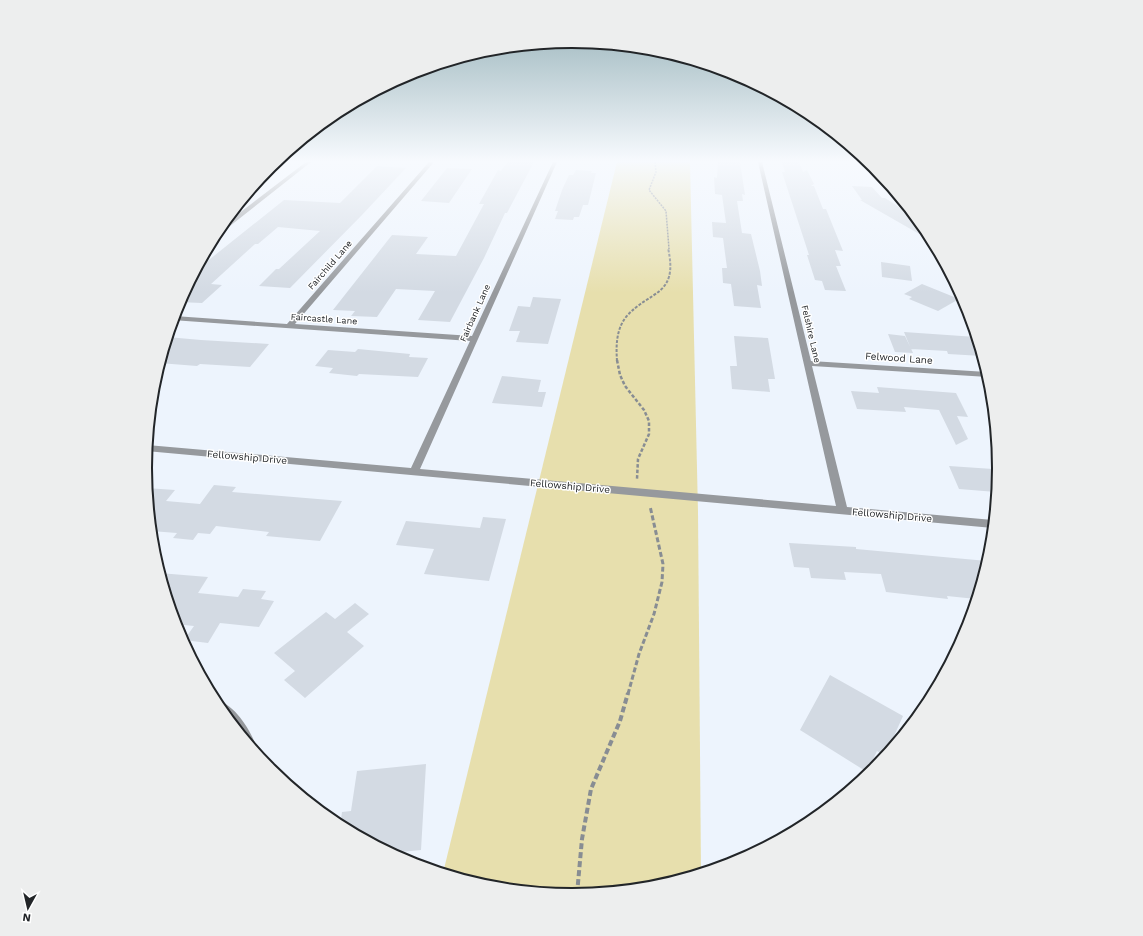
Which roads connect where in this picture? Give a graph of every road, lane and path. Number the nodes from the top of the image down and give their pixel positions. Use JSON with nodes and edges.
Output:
{"nodes":[{"id":1,"x":253,"y":206,"type":"edge"},
{"id":2,"x":394,"y":206,"type":"edge"},
{"id":3,"x":534,"y":206,"type":"edge"},
{"id":4,"x":661,"y":206,"type":"edge"},
{"id":5,"x":770,"y":206,"type":"edge"},
{"id":6,"x":230,"y":224,"type":"edge"},
{"id":7,"x":179,"y":318,"type":"edge"},
{"id":8,"x":288,"y":326,"type":"junction"},
{"id":9,"x":474,"y":339,"type":"junction"},
{"id":10,"x":808,"y":363,"type":"junction"},
{"id":11,"x":980,"y":374,"type":"edge"},
{"id":12,"x":152,"y":449,"type":"edge"},
{"id":13,"x":414,"y":472,"type":"junction"},
{"id":14,"x":637,"y":485,"type":"dead end"},
{"id":15,"x":649,"y":500,"type":"dead end"},
{"id":16,"x":842,"y":510,"type":"junction"},
{"id":17,"x":988,"y":524,"type":"edge"},
{"id":18,"x":578,"y":888,"type":"edge"}],
"edges":[{"from":1,"to":6,"type":"street"},
{"from":2,"to":8,"type":"street","name":"Fairchild Lane"},
{"from":3,"to":9,"type":"street","name":"Fairbank Lane"},
{"from":4,"to":14,"type":"path"},
{"from":5,"to":10,"type":"street","name":"Felshire Lane"},
{"from":7,"to":8,"type":"street","name":"Faircastle Lane"},
{"from":8,"to":9,"type":"street","name":"Faircastle Lane"},
{"from":9,"to":13,"type":"street","name":"Fairbank Lane"},
{"from":10,"to":11,"type":"street","name":"Felwood Lane"},
{"from":10,"to":16,"type":"street","name":"Felshire Lane"},
{"from":12,"to":13,"type":"street","name":"Fellowship Drive"},
{"from":13,"to":16,"type":"street","name":"Fellowship Drive"},
{"from":15,"to":18,"type":"path"},
{"from":16,"to":17,"type":"street","name":"Fellowship Drive"}]}
